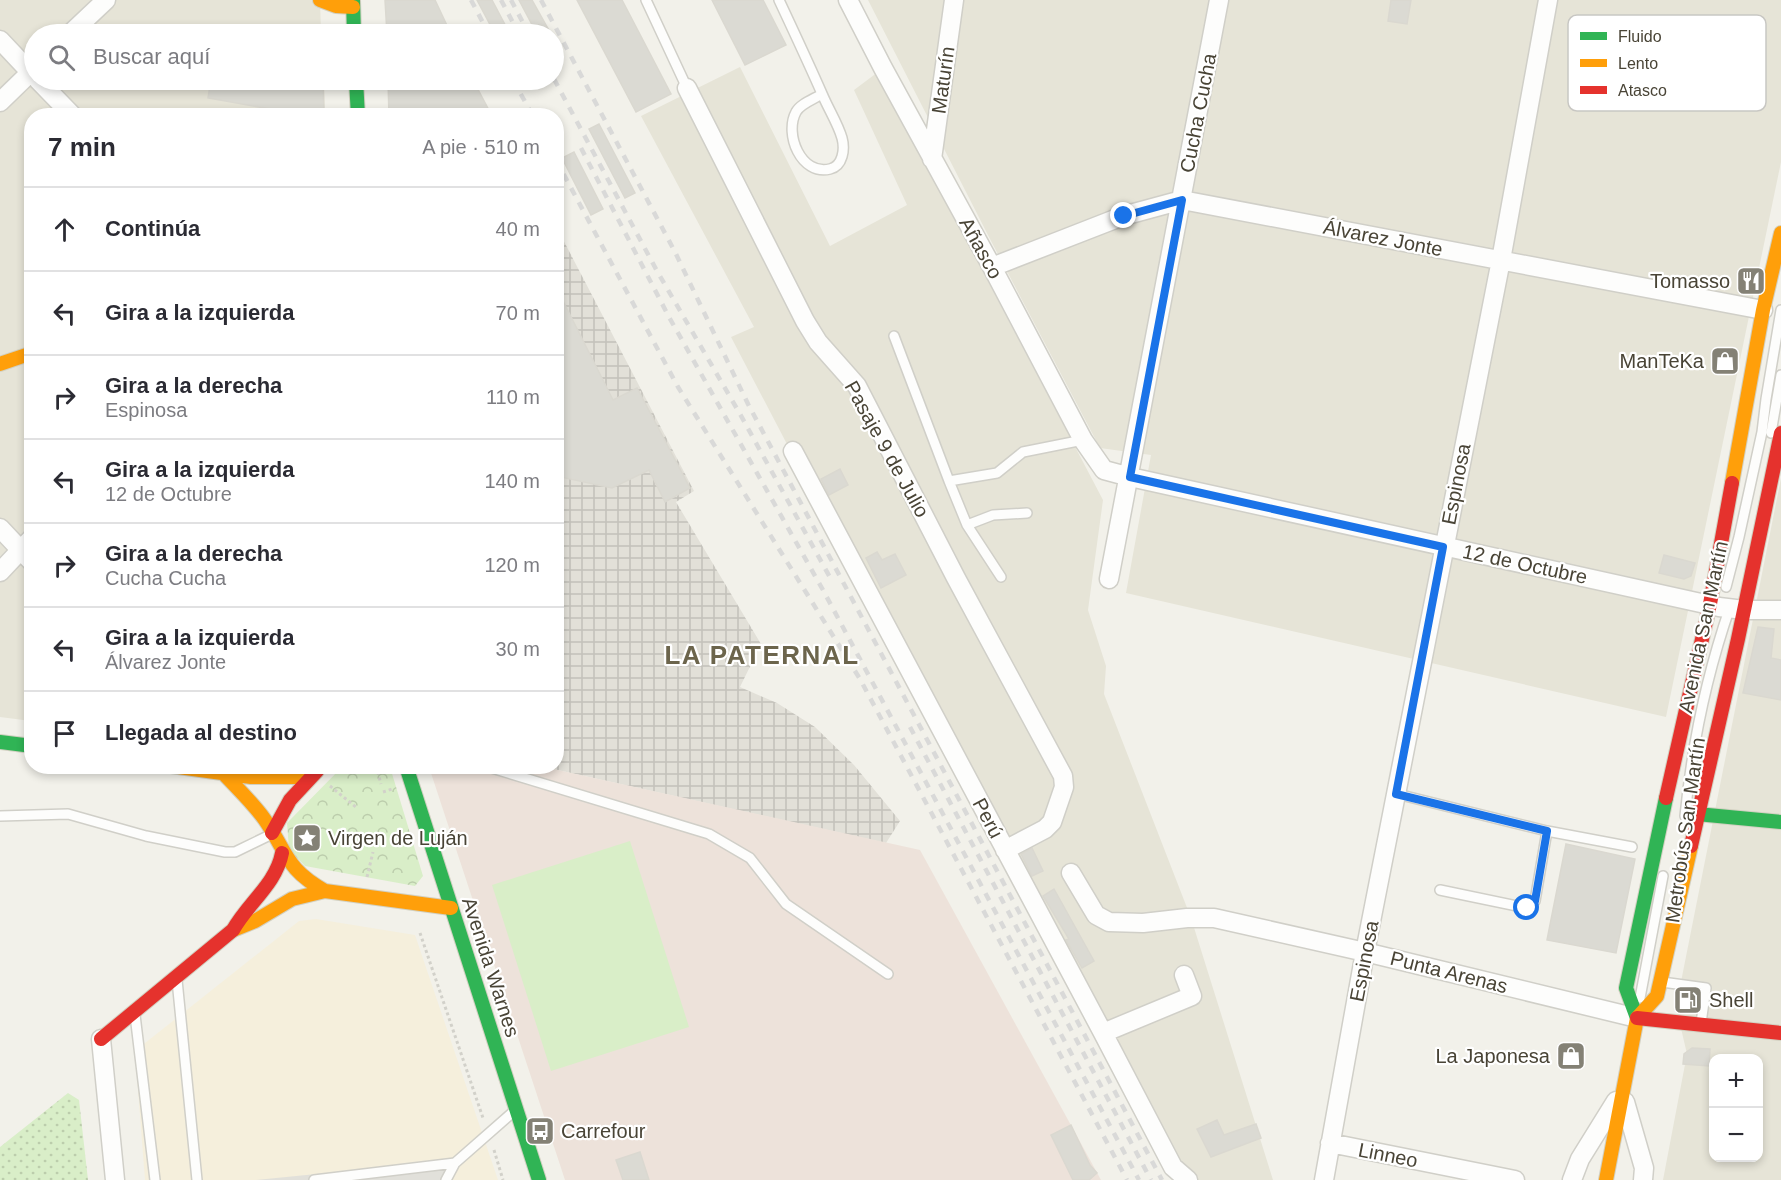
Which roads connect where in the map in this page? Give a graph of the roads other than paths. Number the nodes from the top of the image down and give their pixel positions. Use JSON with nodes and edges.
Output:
{"nodes":[{"id":1,"x":106,"y":0,"type":"edge"},
{"id":2,"x":320,"y":0,"type":"edge"},
{"id":3,"x":646,"y":0,"type":"edge"},
{"id":4,"x":778,"y":0,"type":"edge"},
{"id":5,"x":848,"y":0,"type":"edge"},
{"id":6,"x":954,"y":0,"type":"edge"},
{"id":7,"x":1219,"y":0,"type":"edge"},
{"id":8,"x":1548,"y":0,"type":"edge"},
{"id":9,"x":353,"y":4,"type":"edge"},
{"id":10,"x":81,"y":24,"type":"edge"},
{"id":11,"x":354,"y":24,"type":"edge"},
{"id":12,"x":0,"y":40,"type":"edge"},
{"id":13,"x":24,"y":64,"type":"edge"},
{"id":14,"x":24,"y":82,"type":"edge"},
{"id":15,"x":687,"y":88,"type":"joint"},
{"id":16,"x":49,"y":90,"type":"edge"},
{"id":17,"x":357,"y":90,"type":"edge"},
{"id":18,"x":822,"y":94,"type":"junction"},
{"id":19,"x":0,"y":102,"type":"edge"},
{"id":20,"x":66,"y":108,"type":"edge"},
{"id":21,"x":358,"y":108,"type":"edge"},
{"id":22,"x":932,"y":159,"type":"junction"},
{"id":23,"x":1182,"y":200,"type":"junction"},
{"id":24,"x":1781,"y":233,"type":"edge"},
{"id":25,"x":1501,"y":260,"type":"junction"},
{"id":26,"x":992,"y":267,"type":"junction"},
{"id":27,"x":1776,"y":314,"type":"edge"},
{"id":28,"x":894,"y":336,"type":"dead end"},
{"id":29,"x":24,"y":356,"type":"edge"},
{"id":30,"x":0,"y":364,"type":"edge"},
{"id":31,"x":1781,"y":375,"type":"edge"},
{"id":32,"x":1781,"y":433,"type":"edge"},
{"id":33,"x":1083,"y":440,"type":"junction"},
{"id":34,"x":793,"y":452,"type":"dead end"},
{"id":35,"x":1130,"y":477,"type":"junction"},
{"id":36,"x":949,"y":481,"type":"junction"},
{"id":37,"x":1027,"y":513,"type":"dead end"},
{"id":38,"x":967,"y":525,"type":"junction"},
{"id":39,"x":0,"y":528,"type":"edge"},
{"id":40,"x":24,"y":547,"type":"edge"},
{"id":41,"x":1443,"y":547,"type":"junction"},
{"id":42,"x":24,"y":553,"type":"edge"},
{"id":43,"x":0,"y":572,"type":"edge"},
{"id":44,"x":1001,"y":577,"type":"dead end"},
{"id":45,"x":1109,"y":579,"type":"dead end"},
{"id":46,"x":1729,"y":603,"type":"junction"},
{"id":47,"x":1781,"y":610,"type":"edge"},
{"id":48,"x":0,"y":742,"type":"edge"},
{"id":49,"x":24,"y":745,"type":"edge"},
{"id":50,"x":225,"y":774,"type":"edge"},
{"id":51,"x":248,"y":774,"type":"edge"},
{"id":52,"x":313,"y":774,"type":"edge"},
{"id":53,"x":408,"y":774,"type":"edge"},
{"id":54,"x":511,"y":774,"type":"edge"},
{"id":55,"x":310,"y":777,"type":"junction"},
{"id":56,"x":1396,"y":794,"type":"junction"},
{"id":57,"x":1674,"y":809,"type":"dead end"},
{"id":58,"x":1697,"y":814,"type":"junction"},
{"id":59,"x":0,"y":816,"type":"edge"},
{"id":60,"x":1781,"y":822,"type":"edge"},
{"id":61,"x":1684,"y":825,"type":"dead end"},
{"id":62,"x":1547,"y":831,"type":"junction"},
{"id":63,"x":272,"y":833,"type":"junction"},
{"id":64,"x":1682,"y":836,"type":"dead end"},
{"id":65,"x":1666,"y":843,"type":"dead end"},
{"id":66,"x":1632,"y":847,"type":"dead end"},
{"id":67,"x":1005,"y":850,"type":"junction"},
{"id":68,"x":282,"y":853,"type":"junction"},
{"id":69,"x":1664,"y":867,"type":"dead end"},
{"id":70,"x":1071,"y":873,"type":"dead end"},
{"id":71,"x":1646,"y":886,"type":"junction"},
{"id":72,"x":1440,"y":890,"type":"dead end"},
{"id":73,"x":325,"y":891,"type":"junction"},
{"id":74,"x":450,"y":908,"type":"junction"},
{"id":75,"x":233,"y":930,"type":"junction"},
{"id":76,"x":1670,"y":934,"type":"junction"},
{"id":77,"x":1365,"y":952,"type":"junction"},
{"id":78,"x":888,"y":974,"type":"dead end"},
{"id":79,"x":1184,"y":975,"type":"dead end"},
{"id":80,"x":177,"y":978,"type":"junction"},
{"id":81,"x":1660,"y":982,"type":"junction"},
{"id":82,"x":135,"y":1012,"type":"junction"},
{"id":83,"x":1637,"y":1018,"type":"junction"},
{"id":84,"x":1701,"y":1025,"type":"junction"},
{"id":85,"x":1103,"y":1032,"type":"junction"},
{"id":86,"x":1781,"y":1033,"type":"edge"},
{"id":87,"x":101,"y":1039,"type":"joint"},
{"id":88,"x":1622,"y":1092,"type":"junction"},
{"id":89,"x":517,"y":1108,"type":"junction"},
{"id":90,"x":1330,"y":1143,"type":"junction"},
{"id":91,"x":455,"y":1163,"type":"junction"},
{"id":92,"x":405,"y":1170,"type":"junction"},
{"id":93,"x":197,"y":1178,"type":"edge"},
{"id":94,"x":115,"y":1180,"type":"edge"},
{"id":95,"x":155,"y":1180,"type":"edge"},
{"id":96,"x":316,"y":1180,"type":"edge"},
{"id":97,"x":414,"y":1180,"type":"edge"},
{"id":98,"x":446,"y":1180,"type":"edge"},
{"id":99,"x":539,"y":1180,"type":"edge"},
{"id":100,"x":1188,"y":1180,"type":"edge"},
{"id":101,"x":1323,"y":1180,"type":"edge"},
{"id":102,"x":1515,"y":1180,"type":"edge"},
{"id":103,"x":1572,"y":1180,"type":"edge"},
{"id":104,"x":1606,"y":1180,"type":"edge"},
{"id":105,"x":1643,"y":1180,"type":"edge"}],
"edges":[{"from":1,"to":10,"type":"street"},
{"from":2,"to":9,"type":"main road"},
{"from":3,"to":15,"type":"lane","name":"Pasaje 9 de Julio"},
{"from":4,"to":18,"type":"lane"},
{"from":5,"to":22,"type":"street","name":"Añasco"},
{"from":6,"to":22,"type":"street","name":"Maturín"},
{"from":7,"to":23,"type":"street","name":"Cucha Cucha"},
{"from":8,"to":25,"type":"street","name":"Espinosa"},
{"from":9,"to":11,"type":"main road"},
{"from":12,"to":13,"type":"street"},
{"from":14,"to":19,"type":"street"},
{"from":15,"to":67,"type":"street","name":"Pasaje 9 de Julio"},
{"from":16,"to":20,"type":"street"},
{"from":17,"to":21,"type":"main road"},
{"from":18,"to":18,"type":"lane"},
{"from":22,"to":26,"type":"street","name":"Añasco"},
{"from":23,"to":25,"type":"street","name":"Álvarez Jonte"},
{"from":23,"to":26,"type":"street","name":"Álvarez Jonte"},
{"from":23,"to":35,"type":"street","name":"Cucha Cucha"},
{"from":24,"to":27,"type":"main road","name":"Avenida San Martín"},
{"from":25,"to":27,"type":"street","name":"Álvarez Jonte"},
{"from":25,"to":41,"type":"street","name":"Espinosa"},
{"from":26,"to":33,"type":"street","name":"Añasco"},
{"from":27,"to":46,"type":"main road","name":"Avenida San Martín"},
{"from":27,"to":46,"type":"lane","name":"Metrobús San Martín"},
{"from":28,"to":36,"type":"lane"},
{"from":29,"to":30,"type":"main road"},
{"from":31,"to":46,"type":"lane","name":"Metrobús San Martín"},
{"from":32,"to":46,"type":"main road","name":"Avenida San Martín"},
{"from":33,"to":35,"type":"street","name":"Añasco"},
{"from":33,"to":36,"type":"lane"},
{"from":34,"to":67,"type":"street","name":"Perú"},
{"from":35,"to":41,"type":"street","name":"12 de Octubre"},
{"from":35,"to":45,"type":"street","name":"Cucha Cucha"},
{"from":36,"to":38,"type":"lane"},
{"from":37,"to":38,"type":"lane"},
{"from":38,"to":44,"type":"lane"},
{"from":39,"to":40,"type":"street"},
{"from":41,"to":46,"type":"street","name":"12 de Octubre"},
{"from":41,"to":56,"type":"street","name":"Espinosa"},
{"from":42,"to":43,"type":"street"},
{"from":46,"to":47,"type":"street","name":"12 de Octubre"},
{"from":46,"to":57,"type":"lane","name":"Metrobús San Martín"},
{"from":46,"to":58,"type":"main road","name":"Avenida San Martín"},
{"from":46,"to":61,"type":"lane","name":"Metrobús San Martín"},
{"from":46,"to":71,"type":"main road","name":"Avenida San Martín"},
{"from":48,"to":49,"type":"main road"},
{"from":50,"to":63,"type":"main road"},
{"from":51,"to":55,"type":"main road"},
{"from":52,"to":55,"type":"main road"},
{"from":53,"to":74,"type":"main road","name":"Avenida Warnes"},
{"from":54,"to":78,"type":"lane"},
{"from":55,"to":63,"type":"main road"},
{"from":56,"to":62,"type":"lane"},
{"from":56,"to":77,"type":"street","name":"Espinosa"},
{"from":58,"to":60,"type":"main road"},
{"from":58,"to":76,"type":"main road","name":"Avenida San Martín"},
{"from":59,"to":63,"type":"lane"},
{"from":62,"to":66,"type":"lane"},
{"from":62,"to":72,"type":"lane"},
{"from":63,"to":68,"type":"main road"},
{"from":64,"to":76,"type":"lane","name":"Metrobús San Martín"},
{"from":65,"to":71,"type":"lane","name":"Metrobús San Martín"},
{"from":67,"to":85,"type":"street","name":"Perú"},
{"from":68,"to":73,"type":"main road"},
{"from":68,"to":75,"type":"main road"},
{"from":69,"to":83,"type":"lane","name":"Metrobús San Martín"},
{"from":70,"to":77,"type":"street","name":"Punta Arenas"},
{"from":71,"to":83,"type":"main road","name":"Avenida San Martín"},
{"from":73,"to":74,"type":"main road"},
{"from":73,"to":75,"type":"main road"},
{"from":74,"to":89,"type":"main road","name":"Avenida Warnes"},
{"from":75,"to":80,"type":"main road"},
{"from":76,"to":81,"type":"main road","name":"Avenida San Martín"},
{"from":77,"to":83,"type":"street","name":"Punta Arenas"},
{"from":77,"to":90,"type":"street","name":"Espinosa"},
{"from":79,"to":85,"type":"street"},
{"from":80,"to":82,"type":"main road"},
{"from":80,"to":93,"type":"lane"},
{"from":81,"to":83,"type":"main road","name":"Avenida San Martín"},
{"from":81,"to":84,"type":"lane"},
{"from":82,"to":87,"type":"main road"},
{"from":82,"to":95,"type":"lane"},
{"from":83,"to":84,"type":"main road","name":"Punta Arenas"},
{"from":83,"to":88,"type":"main road"},
{"from":84,"to":86,"type":"main road","name":"Punta Arenas"},
{"from":85,"to":100,"type":"street","name":"Perú"},
{"from":87,"to":94,"type":"street"},
{"from":88,"to":103,"type":"street"},
{"from":88,"to":104,"type":"main road"},
{"from":88,"to":105,"type":"street"},
{"from":89,"to":91,"type":"lane"},
{"from":89,"to":99,"type":"main road","name":"Avenida Warnes"},
{"from":90,"to":101,"type":"street","name":"Espinosa"},
{"from":90,"to":102,"type":"street","name":"Linneo"},
{"from":91,"to":92,"type":"lane"},
{"from":91,"to":98,"type":"lane"},
{"from":92,"to":96,"type":"lane"},
{"from":92,"to":97,"type":"lane"}]}
